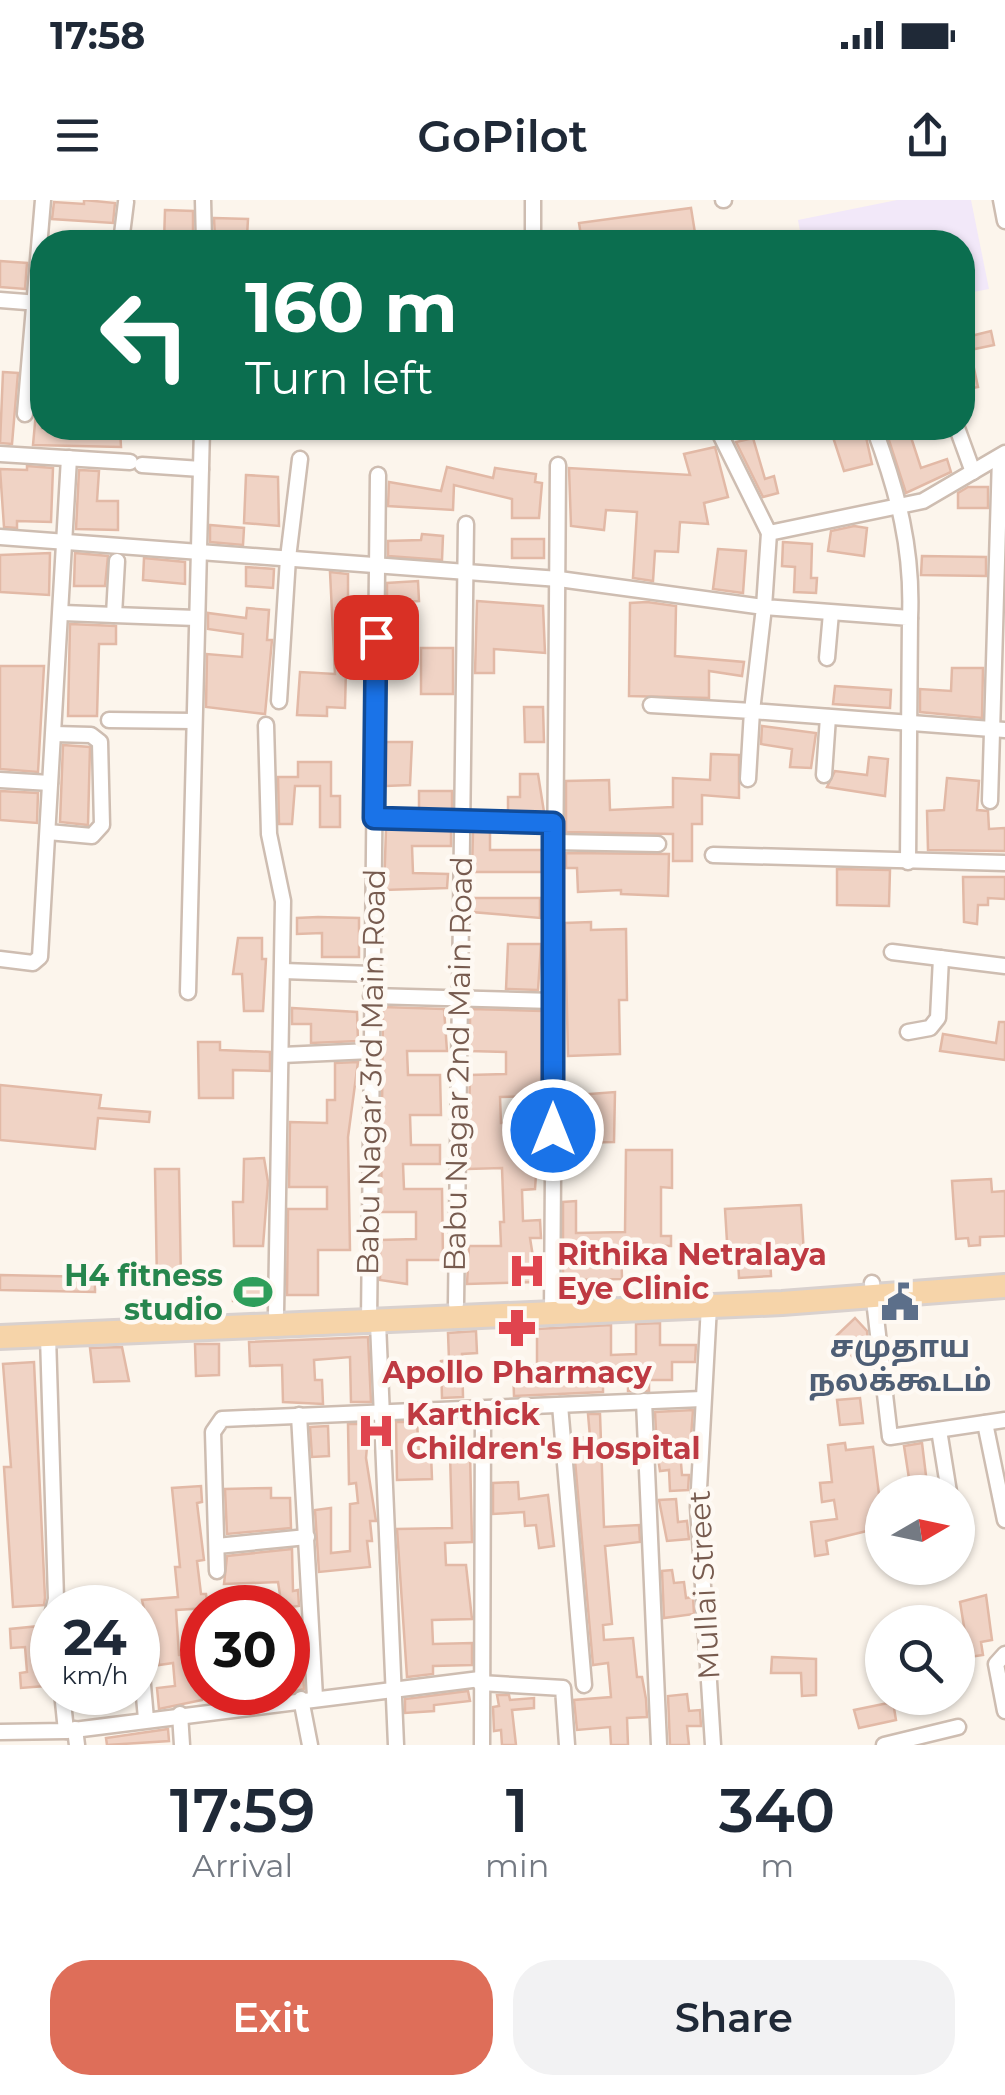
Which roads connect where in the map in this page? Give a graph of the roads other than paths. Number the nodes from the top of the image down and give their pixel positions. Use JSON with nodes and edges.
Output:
{"nodes":[{"id":1,"x":43,"y":200,"type":"edge"},
{"id":2,"x":202,"y":200,"type":"edge"},
{"id":3,"x":533,"y":200,"type":"edge"},
{"id":4,"x":1001,"y":200,"type":"edge"},
{"id":5,"x":126,"y":202,"type":"edge"},
{"id":6,"x":1005,"y":222,"type":"edge"},
{"id":7,"x":42,"y":230,"type":"edge"},
{"id":8,"x":122,"y":230,"type":"edge"},
{"id":9,"x":203,"y":230,"type":"edge"},
{"id":10,"x":533,"y":230,"type":"edge"},
{"id":11,"x":0,"y":300,"type":"edge"},
{"id":12,"x":30,"y":302,"type":"edge"},
{"id":13,"x":30,"y":371,"type":"edge"},
{"id":14,"x":25,"y":414,"type":"dead end"},
{"id":15,"x":202,"y":440,"type":"edge"},
{"id":16,"x":723,"y":440,"type":"edge"},
{"id":17,"x":878,"y":440,"type":"edge"},
{"id":18,"x":961,"y":440,"type":"edge"},
{"id":19,"x":0,"y":454,"type":"edge"},
{"id":20,"x":1003,"y":455,"type":"edge"},
{"id":21,"x":69,"y":458,"type":"junction"},
{"id":22,"x":300,"y":458,"type":"dead end"},
{"id":23,"x":558,"y":465,"type":"dead end"},
{"id":24,"x":201,"y":469,"type":"junction"},
{"id":25,"x":973,"y":472,"type":"junction"},
{"id":26,"x":378,"y":475,"type":"dead end"},
{"id":27,"x":902,"y":504,"type":"junction"},
{"id":28,"x":466,"y":524,"type":"dead end"},
{"id":29,"x":769,"y":532,"type":"junction"},
{"id":30,"x":0,"y":537,"type":"edge"},
{"id":31,"x":66,"y":541,"type":"junction"},
{"id":32,"x":198,"y":552,"type":"junction"},
{"id":33,"x":288,"y":558,"type":"junction"},
{"id":34,"x":117,"y":561,"type":"dead end"},
{"id":35,"x":376,"y":565,"type":"junction"},
{"id":36,"x":466,"y":572,"type":"junction"},
{"id":37,"x":559,"y":579,"type":"junction"},
{"id":38,"x":764,"y":608,"type":"junction"},
{"id":39,"x":830,"y":612,"type":"junction"},
{"id":40,"x":64,"y":613,"type":"junction"},
{"id":41,"x":114,"y":615,"type":"junction"},
{"id":42,"x":196,"y":618,"type":"junction"},
{"id":43,"x":910,"y":618,"type":"junction"},
{"id":44,"x":827,"y":658,"type":"dead end"},
{"id":45,"x":279,"y":701,"type":"dead end"},
{"id":46,"x":651,"y":705,"type":"dead end"},
{"id":47,"x":752,"y":710,"type":"junction"},
{"id":48,"x":828,"y":717,"type":"junction"},
{"id":49,"x":109,"y":720,"type":"dead end"},
{"id":50,"x":194,"y":721,"type":"junction"},
{"id":51,"x":266,"y":725,"type":"dead end"},
{"id":52,"x":910,"y":725,"type":"junction"},
{"id":53,"x":1000,"y":730,"type":"edge"},
{"id":54,"x":54,"y":734,"type":"junction"},
{"id":55,"x":824,"y":775,"type":"dead end"},
{"id":56,"x":0,"y":780,"type":"edge"},
{"id":57,"x":748,"y":780,"type":"dead end"},
{"id":58,"x":50,"y":782,"type":"junction"},
{"id":59,"x":990,"y":802,"type":"dead end"},
{"id":60,"x":374,"y":818,"type":"junction"},
{"id":61,"x":463,"y":821,"type":"junction"},
{"id":62,"x":553,"y":823,"type":"junction"},
{"id":63,"x":48,"y":832,"type":"junction"},
{"id":64,"x":553,"y":842,"type":"junction"},
{"id":65,"x":658,"y":844,"type":"dead end"},
{"id":66,"x":714,"y":855,"type":"dead end"},
{"id":67,"x":908,"y":862,"type":"junction"},
{"id":68,"x":1005,"y":863,"type":"edge"},
{"id":69,"x":892,"y":952,"type":"dead end"},
{"id":70,"x":941,"y":958,"type":"junction"},
{"id":71,"x":0,"y":959,"type":"edge"},
{"id":72,"x":1005,"y":966,"type":"edge"},
{"id":73,"x":283,"y":971,"type":"junction"},
{"id":74,"x":372,"y":974,"type":"junction"},
{"id":75,"x":188,"y":992,"type":"dead end"},
{"id":76,"x":372,"y":996,"type":"junction"},
{"id":77,"x":458,"y":1000,"type":"junction"},
{"id":78,"x":553,"y":1001,"type":"junction"},
{"id":79,"x":908,"y":1032,"type":"dead end"},
{"id":80,"x":371,"y":1052,"type":"junction"},
{"id":81,"x":282,"y":1055,"type":"junction"},
{"id":82,"x":1005,"y":1272,"type":"edge"},
{"id":83,"x":1005,"y":1286,"type":"edge"},
{"id":84,"x":872,"y":1290,"type":"junction"},
{"id":85,"x":456,"y":1304,"type":"junction"},
{"id":86,"x":710,"y":1306,"type":"junction"},
{"id":87,"x":552,"y":1307,"type":"junction"},
{"id":88,"x":276,"y":1313,"type":"junction"},
{"id":89,"x":372,"y":1318,"type":"junction"},
{"id":90,"x":0,"y":1322,"type":"edge"},
{"id":91,"x":95,"y":1328,"type":"junction"},
{"id":92,"x":48,"y":1336,"type":"junction"},
{"id":93,"x":0,"y":1337,"type":"edge"},
{"id":94,"x":702,"y":1398,"type":"junction"},
{"id":95,"x":644,"y":1401,"type":"junction"},
{"id":96,"x":560,"y":1404,"type":"junction"},
{"id":97,"x":483,"y":1410,"type":"junction"},
{"id":98,"x":382,"y":1414,"type":"junction"},
{"id":99,"x":300,"y":1415,"type":"junction"},
{"id":100,"x":1005,"y":1420,"type":"edge"},
{"id":101,"x":985,"y":1423,"type":"junction"},
{"id":102,"x":938,"y":1430,"type":"junction"},
{"id":103,"x":945,"y":1475,"type":"edge"},
{"id":104,"x":1005,"y":1520,"type":"edge"},
{"id":105,"x":306,"y":1538,"type":"junction"},
{"id":106,"x":217,"y":1546,"type":"junction"},
{"id":107,"x":217,"y":1571,"type":"dead end"},
{"id":108,"x":56,"y":1585,"type":"edge"},
{"id":109,"x":307,"y":1585,"type":"edge"},
{"id":110,"x":1005,"y":1654,"type":"edge"},
{"id":111,"x":480,"y":1681,"type":"junction"},
{"id":112,"x":584,"y":1685,"type":"dead end"},
{"id":113,"x":394,"y":1688,"type":"junction"},
{"id":114,"x":310,"y":1698,"type":"edge"},
{"id":115,"x":1005,"y":1712,"type":"edge"},
{"id":116,"x":180,"y":1714,"type":"edge"},
{"id":117,"x":146,"y":1715,"type":"edge"},
{"id":118,"x":180,"y":1715,"type":"edge"},
{"id":119,"x":309,"y":1715,"type":"edge"},
{"id":120,"x":146,"y":1718,"type":"junction"},
{"id":121,"x":958,"y":1726,"type":"dead end"},
{"id":122,"x":0,"y":1732,"type":"edge"},
{"id":123,"x":73,"y":1735,"type":"edge"},
{"id":124,"x":182,"y":1745,"type":"edge"},
{"id":125,"x":310,"y":1745,"type":"edge"},
{"id":126,"x":396,"y":1745,"type":"edge"},
{"id":127,"x":482,"y":1745,"type":"edge"},
{"id":128,"x":567,"y":1745,"type":"edge"},
{"id":129,"x":659,"y":1745,"type":"edge"},
{"id":130,"x":712,"y":1745,"type":"edge"},
{"id":131,"x":884,"y":1745,"type":"edge"}],
"edges":[{"from":1,"to":7,"type":"street"},
{"from":2,"to":9,"type":"street"},
{"from":3,"to":10,"type":"street"},
{"from":4,"to":6,"type":"street"},
{"from":5,"to":8,"type":"street"},
{"from":11,"to":12,"type":"street"},
{"from":13,"to":14,"type":"street"},
{"from":15,"to":24,"type":"street"},
{"from":16,"to":29,"type":"street"},
{"from":17,"to":27,"type":"street"},
{"from":18,"to":25,"type":"street"},
{"from":19,"to":21,"type":"street"},
{"from":20,"to":25,"type":"street"},
{"from":20,"to":53,"type":"street"},
{"from":21,"to":24,"type":"street"},
{"from":21,"to":31,"type":"street"},
{"from":22,"to":33,"type":"street"},
{"from":23,"to":37,"type":"street"},
{"from":24,"to":32,"type":"street"},
{"from":25,"to":27,"type":"street"},
{"from":26,"to":35,"type":"street","name":"Babu Nagar 3rd Main Road"},
{"from":27,"to":29,"type":"street"},
{"from":27,"to":43,"type":"street"},
{"from":28,"to":36,"type":"street","name":"Babu Nagar 2nd Main Road"},
{"from":29,"to":38,"type":"street"},
{"from":30,"to":31,"type":"street"},
{"from":31,"to":32,"type":"street"},
{"from":31,"to":40,"type":"street"},
{"from":32,"to":33,"type":"street"},
{"from":32,"to":42,"type":"street"},
{"from":33,"to":35,"type":"street"},
{"from":33,"to":45,"type":"street"},
{"from":34,"to":41,"type":"street"},
{"from":35,"to":36,"type":"street"},
{"from":35,"to":60,"type":"street","name":"Babu Nagar 3rd Main Road"},
{"from":36,"to":37,"type":"street"},
{"from":36,"to":61,"type":"street","name":"Babu Nagar 2nd Main Road"},
{"from":37,"to":38,"type":"street"},
{"from":37,"to":62,"type":"street"},
{"from":38,"to":39,"type":"street"},
{"from":38,"to":47,"type":"street"},
{"from":39,"to":43,"type":"street"},
{"from":39,"to":44,"type":"street"},
{"from":40,"to":41,"type":"street"},
{"from":40,"to":54,"type":"street"},
{"from":41,"to":42,"type":"street"},
{"from":42,"to":50,"type":"street"},
{"from":43,"to":52,"type":"street"},
{"from":46,"to":47,"type":"street"},
{"from":47,"to":48,"type":"street"},
{"from":47,"to":57,"type":"street"},
{"from":48,"to":52,"type":"street"},
{"from":48,"to":55,"type":"street"},
{"from":49,"to":50,"type":"street"},
{"from":50,"to":75,"type":"street"},
{"from":51,"to":73,"type":"street"},
{"from":52,"to":53,"type":"street"},
{"from":52,"to":67,"type":"street"},
{"from":53,"to":59,"type":"street"},
{"from":54,"to":58,"type":"street"},
{"from":54,"to":63,"type":"street"},
{"from":56,"to":58,"type":"street"},
{"from":58,"to":63,"type":"street"},
{"from":60,"to":61,"type":"street"},
{"from":60,"to":74,"type":"street","name":"Babu Nagar 3rd Main Road"},
{"from":61,"to":62,"type":"street"},
{"from":61,"to":77,"type":"street","name":"Babu Nagar 2nd Main Road"},
{"from":62,"to":64,"type":"street"},
{"from":63,"to":71,"type":"street"},
{"from":64,"to":65,"type":"street"},
{"from":64,"to":78,"type":"street"},
{"from":66,"to":67,"type":"street"},
{"from":67,"to":68,"type":"street"},
{"from":69,"to":70,"type":"street"},
{"from":70,"to":72,"type":"street"},
{"from":70,"to":79,"type":"street"},
{"from":73,"to":74,"type":"street"},
{"from":73,"to":81,"type":"street"},
{"from":74,"to":76,"type":"street","name":"Babu Nagar 3rd Main Road"},
{"from":76,"to":77,"type":"street"},
{"from":76,"to":80,"type":"street","name":"Babu Nagar 3rd Main Road"},
{"from":77,"to":78,"type":"street"},
{"from":77,"to":85,"type":"street","name":"Babu Nagar 2nd Main Road"},
{"from":78,"to":87,"type":"street"},
{"from":80,"to":81,"type":"street"},
{"from":80,"to":89,"type":"street","name":"Babu Nagar 3rd Main Road"},
{"from":81,"to":88,"type":"street"},
{"from":82,"to":84,"type":"main road"},
{"from":83,"to":84,"type":"main road"},
{"from":84,"to":86,"type":"main road"},
{"from":84,"to":87,"type":"main road"},
{"from":84,"to":102,"type":"street"},
{"from":85,"to":87,"type":"main road"},
{"from":85,"to":89,"type":"main road"},
{"from":86,"to":87,"type":"main road"},
{"from":86,"to":94,"type":"street","name":"Mullai Street"},
{"from":87,"to":89,"type":"main road"},
{"from":88,"to":89,"type":"main road"},
{"from":88,"to":91,"type":"main road"},
{"from":89,"to":91,"type":"main road"},
{"from":89,"to":98,"type":"street","name":"Babu Nagar 3rd Main Road"},
{"from":90,"to":91,"type":"main road"},
{"from":91,"to":92,"type":"main road"},
{"from":92,"to":93,"type":"main road"},
{"from":92,"to":108,"type":"street"},
{"from":94,"to":95,"type":"street"},
{"from":94,"to":130,"type":"street","name":"Mullai Street"},
{"from":95,"to":96,"type":"street"},
{"from":95,"to":129,"type":"street"},
{"from":96,"to":97,"type":"street"},
{"from":96,"to":112,"type":"street"},
{"from":97,"to":98,"type":"street"},
{"from":97,"to":111,"type":"street"},
{"from":98,"to":99,"type":"street"},
{"from":98,"to":113,"type":"street","name":"Babu Nagar 3rd Main Road"},
{"from":99,"to":105,"type":"street"},
{"from":99,"to":106,"type":"street"},
{"from":100,"to":101,"type":"street"},
{"from":101,"to":102,"type":"street"},
{"from":101,"to":104,"type":"street"},
{"from":102,"to":103,"type":"street"},
{"from":105,"to":106,"type":"street"},
{"from":105,"to":109,"type":"street"},
{"from":106,"to":107,"type":"street"},
{"from":110,"to":115,"type":"street"},
{"from":111,"to":113,"type":"street"},
{"from":111,"to":127,"type":"street"},
{"from":111,"to":128,"type":"street"},
{"from":113,"to":114,"type":"street"},
{"from":113,"to":126,"type":"street","name":"Babu Nagar 3rd Main Road"},
{"from":116,"to":120,"type":"street"},
{"from":117,"to":120,"type":"street"},
{"from":118,"to":124,"type":"street"},
{"from":119,"to":125,"type":"street"},
{"from":120,"to":123,"type":"street"},
{"from":121,"to":131,"type":"street"},
{"from":122,"to":123,"type":"street"}]}
